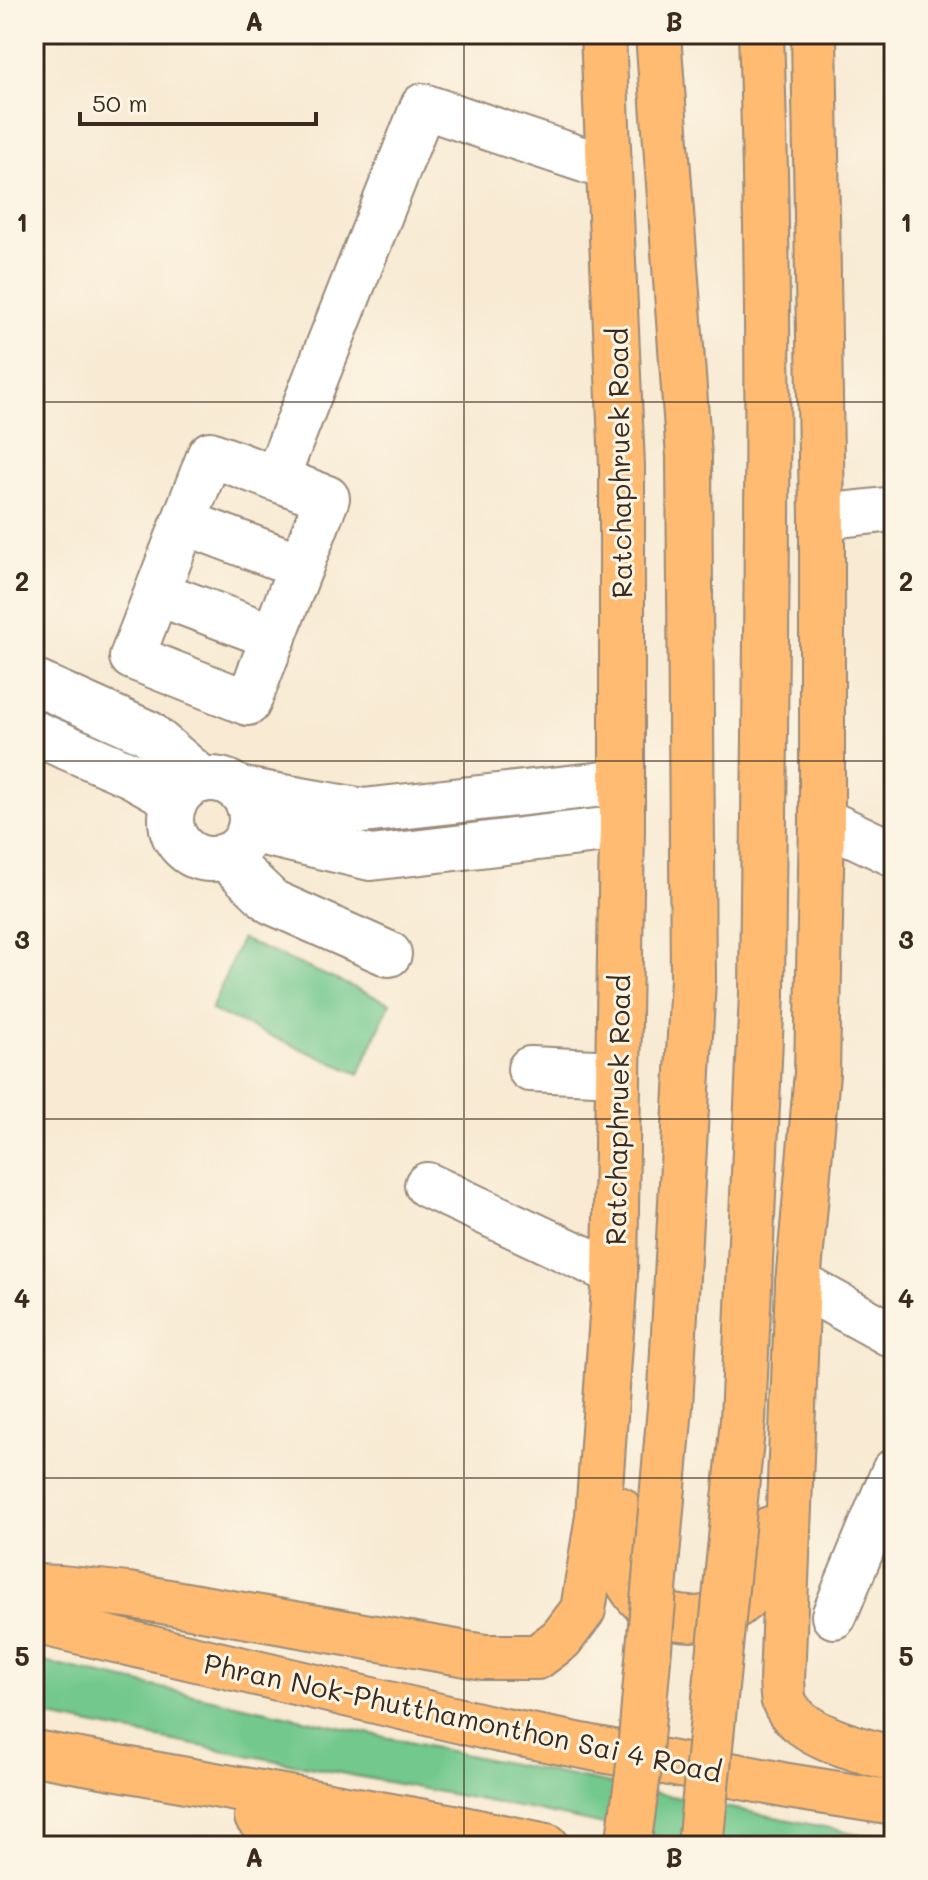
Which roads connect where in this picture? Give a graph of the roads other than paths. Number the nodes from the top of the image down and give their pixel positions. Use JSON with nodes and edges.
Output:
{"nodes":[{"id":1,"x":603,"y":34,"type":"edge"},
{"id":2,"x":658,"y":34,"type":"edge"},
{"id":3,"x":761,"y":34,"type":"edge"},
{"id":4,"x":816,"y":35,"type":"edge"},
{"id":5,"x":608,"y":168,"type":"junction"},
{"id":6,"x":276,"y":479,"type":"junction"},
{"id":7,"x":894,"y":509,"type":"edge"},
{"id":8,"x":822,"y":517,"type":"junction"},
{"id":9,"x":184,"y":522,"type":"junction"},
{"id":10,"x":301,"y":566,"type":"junction"},
{"id":11,"x":157,"y":593,"type":"junction"},
{"id":12,"x":274,"y":637,"type":"junction"},
{"id":13,"x":34,"y":682,"type":"edge"},
{"id":14,"x":34,"y":733,"type":"edge"},
{"id":15,"x":622,"y":782,"type":"junction"},
{"id":16,"x":206,"y":790,"type":"junction"},
{"id":17,"x":822,"y":820,"type":"junction"},
{"id":18,"x":622,"y":828,"type":"junction"},
{"id":19,"x":237,"y":843,"type":"junction"},
{"id":20,"x":894,"y":854,"type":"edge"},
{"id":21,"x":389,"y":954,"type":"dead end"},
{"id":22,"x":530,"y":1069,"type":"dead end"},
{"id":23,"x":617,"y":1073,"type":"junction"},
{"id":24,"x":427,"y":1185,"type":"dead end"},
{"id":25,"x":615,"y":1273,"type":"junction"},
{"id":26,"x":797,"y":1294,"type":"junction"},
{"id":27,"x":894,"y":1336,"type":"edge"},
{"id":28,"x":894,"y":1471,"type":"edge"},
{"id":29,"x":34,"y":1587,"type":"edge"},
{"id":30,"x":834,"y":1616,"type":"dead end"},
{"id":31,"x":34,"y":1621,"type":"edge"},
{"id":32,"x":34,"y":1753,"type":"edge"},
{"id":33,"x":894,"y":1759,"type":"edge"},
{"id":34,"x":90,"y":1765,"type":"junction"},
{"id":35,"x":894,"y":1803,"type":"edge"},
{"id":36,"x":352,"y":1846,"type":"edge"},
{"id":37,"x":547,"y":1846,"type":"edge"},
{"id":38,"x":628,"y":1846,"type":"edge"},
{"id":39,"x":700,"y":1846,"type":"edge"}],
"edges":[{"from":1,"to":5,"type":"main road","name":"Ratchaphruek Road"},
{"from":2,"to":38,"type":"main road","bridge":true},
{"from":3,"to":39,"type":"main road","bridge":true},
{"from":4,"to":8,"type":"main road"},
{"from":5,"to":6,"type":"street"},
{"from":5,"to":15,"type":"main road","name":"Ratchaphruek Road"},
{"from":6,"to":9,"type":"street"},
{"from":6,"to":10,"type":"street"},
{"from":7,"to":8,"type":"street"},
{"from":8,"to":17,"type":"main road"},
{"from":9,"to":10,"type":"street"},
{"from":9,"to":11,"type":"street"},
{"from":10,"to":12,"type":"street"},
{"from":11,"to":12,"type":"street"},
{"from":11,"to":12,"type":"street"},
{"from":13,"to":16,"type":"street"},
{"from":14,"to":16,"type":"street"},
{"from":15,"to":16,"type":"street"},
{"from":15,"to":18,"type":"main road","name":"Ratchaphruek Road"},
{"from":16,"to":19,"type":"street"},
{"from":16,"to":19,"type":"street"},
{"from":17,"to":20,"type":"street"},
{"from":17,"to":26,"type":"main road"},
{"from":18,"to":19,"type":"street"},
{"from":18,"to":23,"type":"main road","name":"Ratchaphruek Road"},
{"from":19,"to":21,"type":"street"},
{"from":22,"to":23,"type":"street"},
{"from":23,"to":25,"type":"main road","name":"Ratchaphruek Road"},
{"from":24,"to":25,"type":"street"},
{"from":25,"to":26,"type":"main road"},
{"from":25,"to":29,"type":"main road","name":"Ratchaphruek Road"},
{"from":26,"to":27,"type":"street"},
{"from":26,"to":33,"type":"main road"},
{"from":28,"to":30,"type":"street"},
{"from":31,"to":35,"type":"main road","name":"Phran Nok-Phutthamonthon Sai 4 Road"},
{"from":32,"to":34,"type":"main road"},
{"from":34,"to":36,"type":"main road"},
{"from":34,"to":37,"type":"main road"}]}
